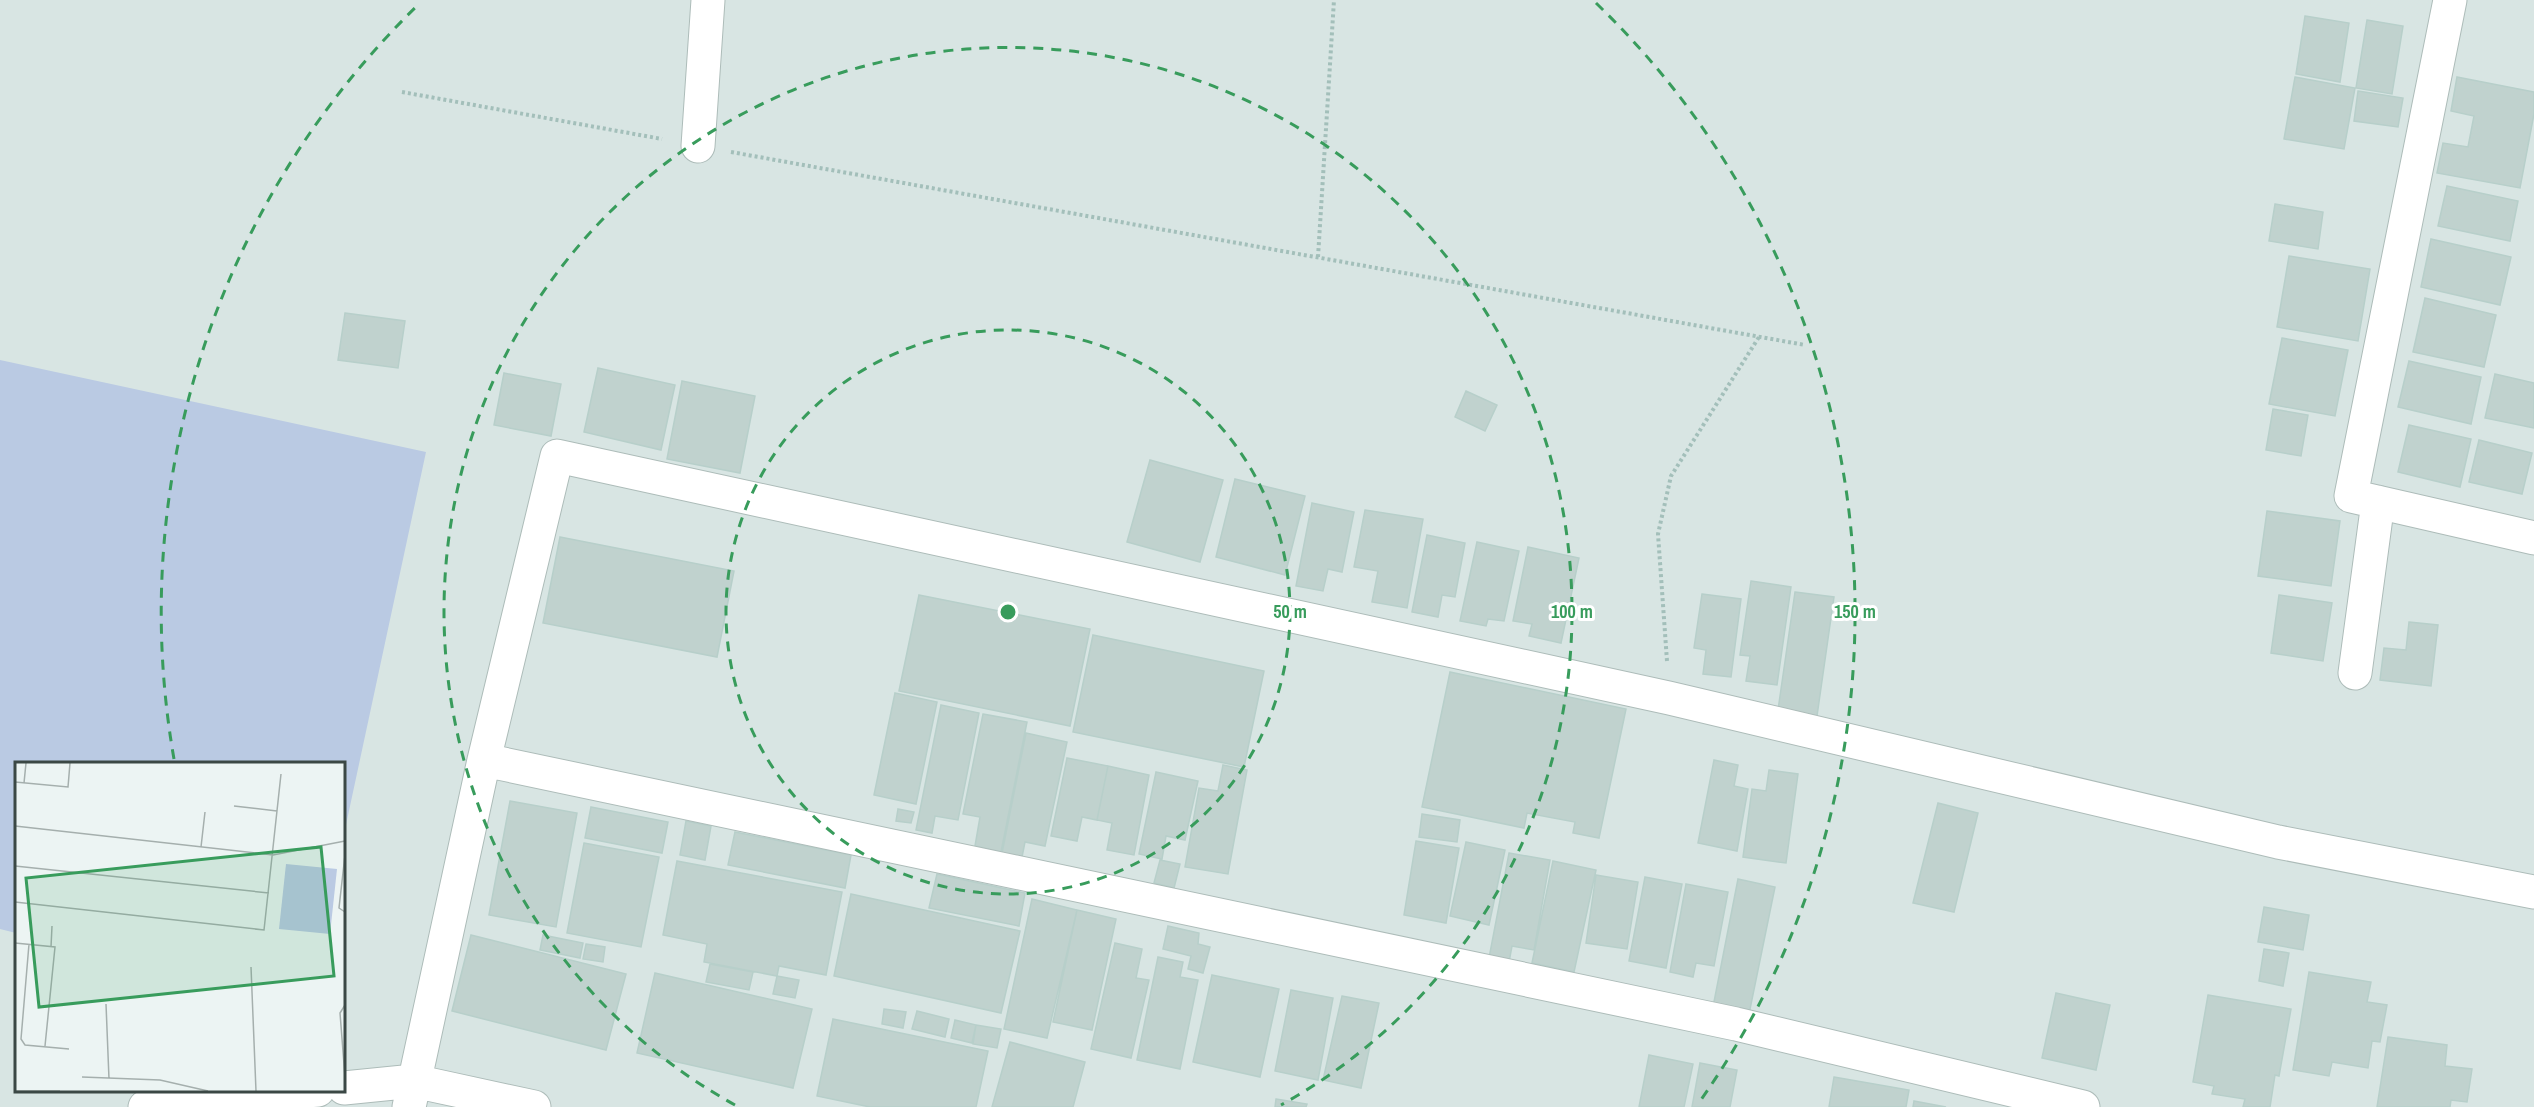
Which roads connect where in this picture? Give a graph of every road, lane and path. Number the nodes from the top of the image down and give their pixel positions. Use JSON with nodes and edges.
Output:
{"nodes":[{"id":1,"x":708,"y":0,"type":"edge"},
{"id":2,"x":1334,"y":0,"type":"edge"},
{"id":3,"x":2450,"y":0,"type":"edge"},
{"id":4,"x":402,"y":92,"type":"dead end"},
{"id":5,"x":698,"y":146,"type":"junction"},
{"id":6,"x":1318,"y":257,"type":"junction"},
{"id":7,"x":1759,"y":337,"type":"junction"},
{"id":8,"x":1805,"y":345,"type":"dead end"},
{"id":9,"x":2378,"y":502,"type":"junction"},
{"id":10,"x":2534,"y":538,"type":"edge"},
{"id":11,"x":2355,"y":673,"type":"dead end"},
{"id":12,"x":1669,"y":698,"type":"junction"},
{"id":13,"x":484,"y":760,"type":"junction"},
{"id":14,"x":2534,"y":892,"type":"edge"},
{"id":15,"x":345,"y":1088,"type":"edge"},
{"id":16,"x":298,"y":1092,"type":"edge"},
{"id":17,"x":412,"y":1094,"type":"edge"},
{"id":18,"x":145,"y":1107,"type":"edge"},
{"id":19,"x":534,"y":1107,"type":"edge"},
{"id":20,"x":2082,"y":1107,"type":"edge"}],
"edges":[{"from":1,"to":5,"type":"street"},
{"from":2,"to":6,"type":"path"},
{"from":3,"to":9,"type":"street"},
{"from":4,"to":5,"type":"path"},
{"from":5,"to":6,"type":"path"},
{"from":6,"to":7,"type":"path"},
{"from":7,"to":8,"type":"path"},
{"from":7,"to":12,"type":"path"},
{"from":9,"to":10,"type":"street"},
{"from":9,"to":11,"type":"street"},
{"from":12,"to":13,"type":"street"},
{"from":12,"to":14,"type":"street"},
{"from":13,"to":17,"type":"street"},
{"from":13,"to":20,"type":"street"},
{"from":15,"to":17,"type":"street"},
{"from":16,"to":18,"type":"street"},
{"from":17,"to":19,"type":"street"}]}
